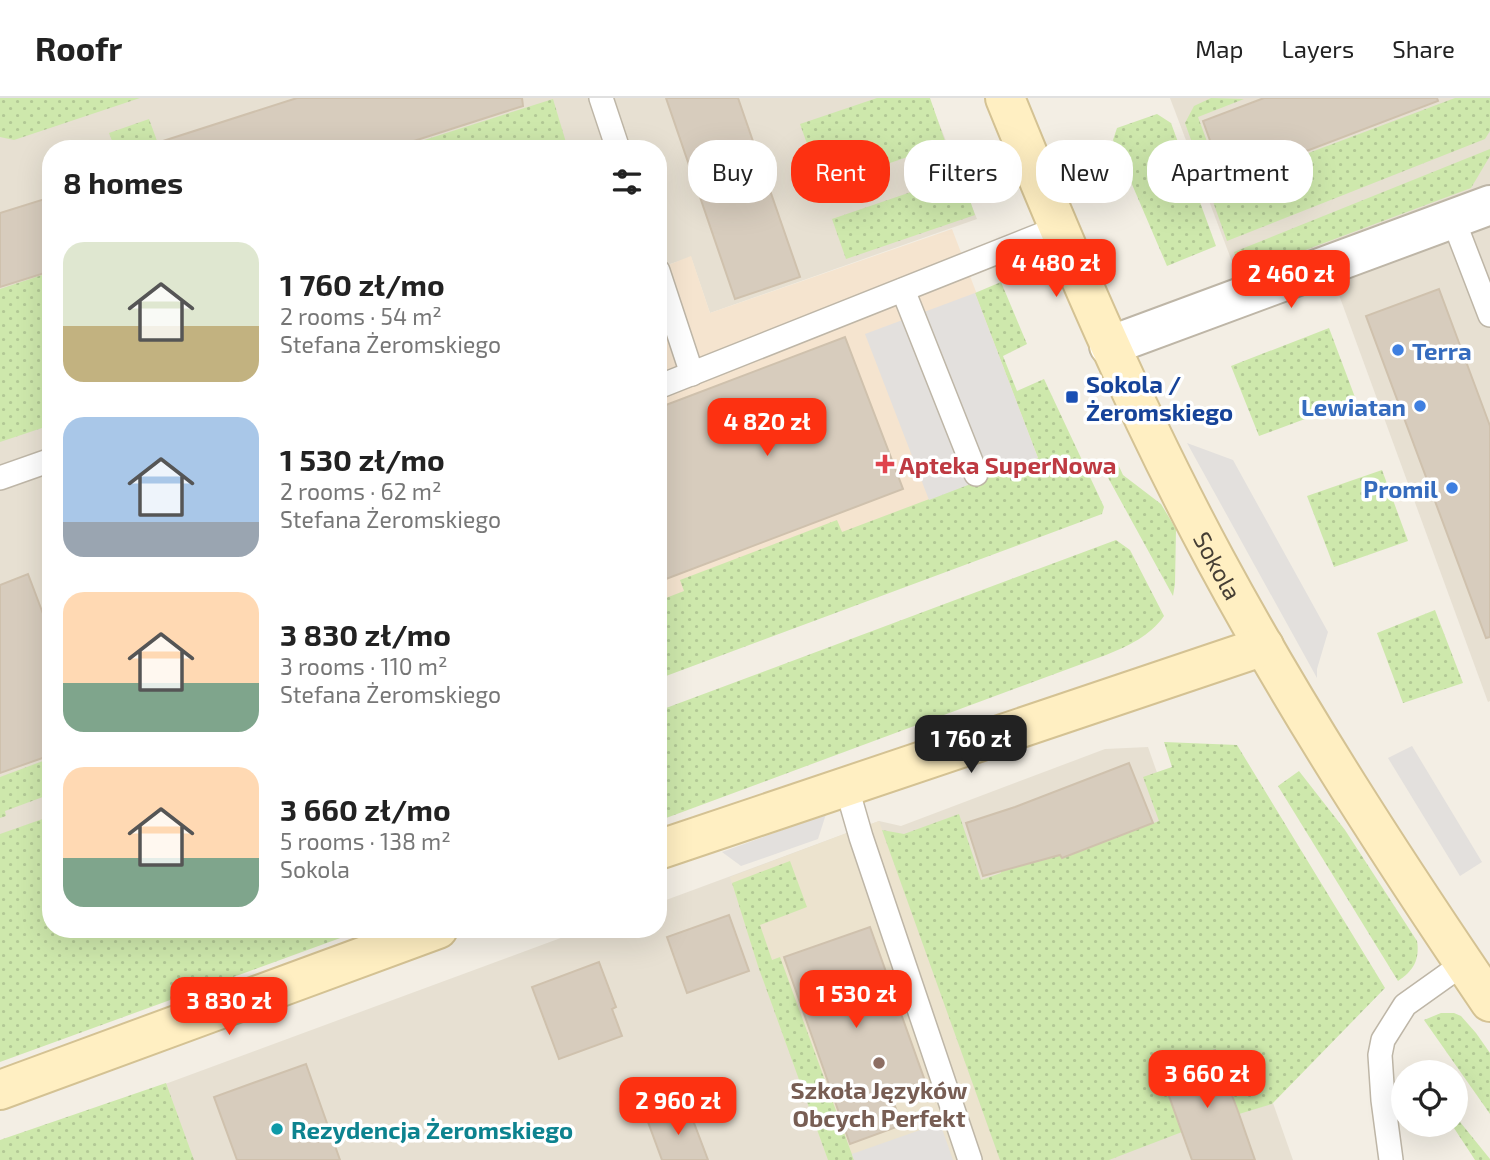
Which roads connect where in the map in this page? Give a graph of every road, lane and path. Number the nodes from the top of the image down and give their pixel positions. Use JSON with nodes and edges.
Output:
{"nodes":[{"id":1,"x":601,"y":98,"type":"edge"},
{"id":2,"x":1005,"y":98,"type":"edge"},
{"id":3,"x":615,"y":140,"type":"edge"},
{"id":4,"x":1490,"y":205,"type":"edge"},
{"id":5,"x":1453,"y":219,"type":"junction"},
{"id":6,"x":1058,"y":228,"type":"junction"},
{"id":7,"x":903,"y":290,"type":"junction"},
{"id":8,"x":667,"y":298,"type":"edge"},
{"id":9,"x":1490,"y":315,"type":"edge"},
{"id":10,"x":1109,"y":346,"type":"junction"},
{"id":11,"x":692,"y":374,"type":"junction"},
{"id":12,"x":667,"y":384,"type":"edge"},
{"id":13,"x":42,"y":463,"type":"edge"},
{"id":14,"x":976,"y":474,"type":"dead end"},
{"id":15,"x":0,"y":478,"type":"edge"},
{"id":16,"x":1264,"y":646,"type":"junction"},
{"id":17,"x":846,"y":785,"type":"junction"},
{"id":18,"x":667,"y":847,"type":"edge"},
{"id":19,"x":414,"y":938,"type":"edge"},
{"id":20,"x":1464,"y":964,"type":"junction"},
{"id":21,"x":1490,"y":1002,"type":"edge"},
{"id":22,"x":0,"y":1090,"type":"edge"},
{"id":23,"x":970,"y":1160,"type":"edge"},
{"id":24,"x":1391,"y":1160,"type":"edge"}],
"edges":[{"from":1,"to":3,"type":"lane"},
{"from":2,"to":6,"type":"street","name":"Sokola"},
{"from":4,"to":5,"type":"street"},
{"from":5,"to":9,"type":"lane"},
{"from":5,"to":10,"type":"street"},
{"from":6,"to":7,"type":"lane"},
{"from":6,"to":10,"type":"street","name":"Sokola"},
{"from":7,"to":11,"type":"lane"},
{"from":7,"to":14,"type":"lane"},
{"from":8,"to":11,"type":"lane"},
{"from":10,"to":16,"type":"street","name":"Sokola"},
{"from":11,"to":12,"type":"lane"},
{"from":13,"to":15,"type":"lane"},
{"from":16,"to":17,"type":"street"},
{"from":16,"to":20,"type":"street","name":"Sokola"},
{"from":17,"to":18,"type":"street"},
{"from":17,"to":23,"type":"lane"},
{"from":19,"to":22,"type":"street"},
{"from":20,"to":21,"type":"street","name":"Sokola"},
{"from":20,"to":24,"type":"lane"}]}
